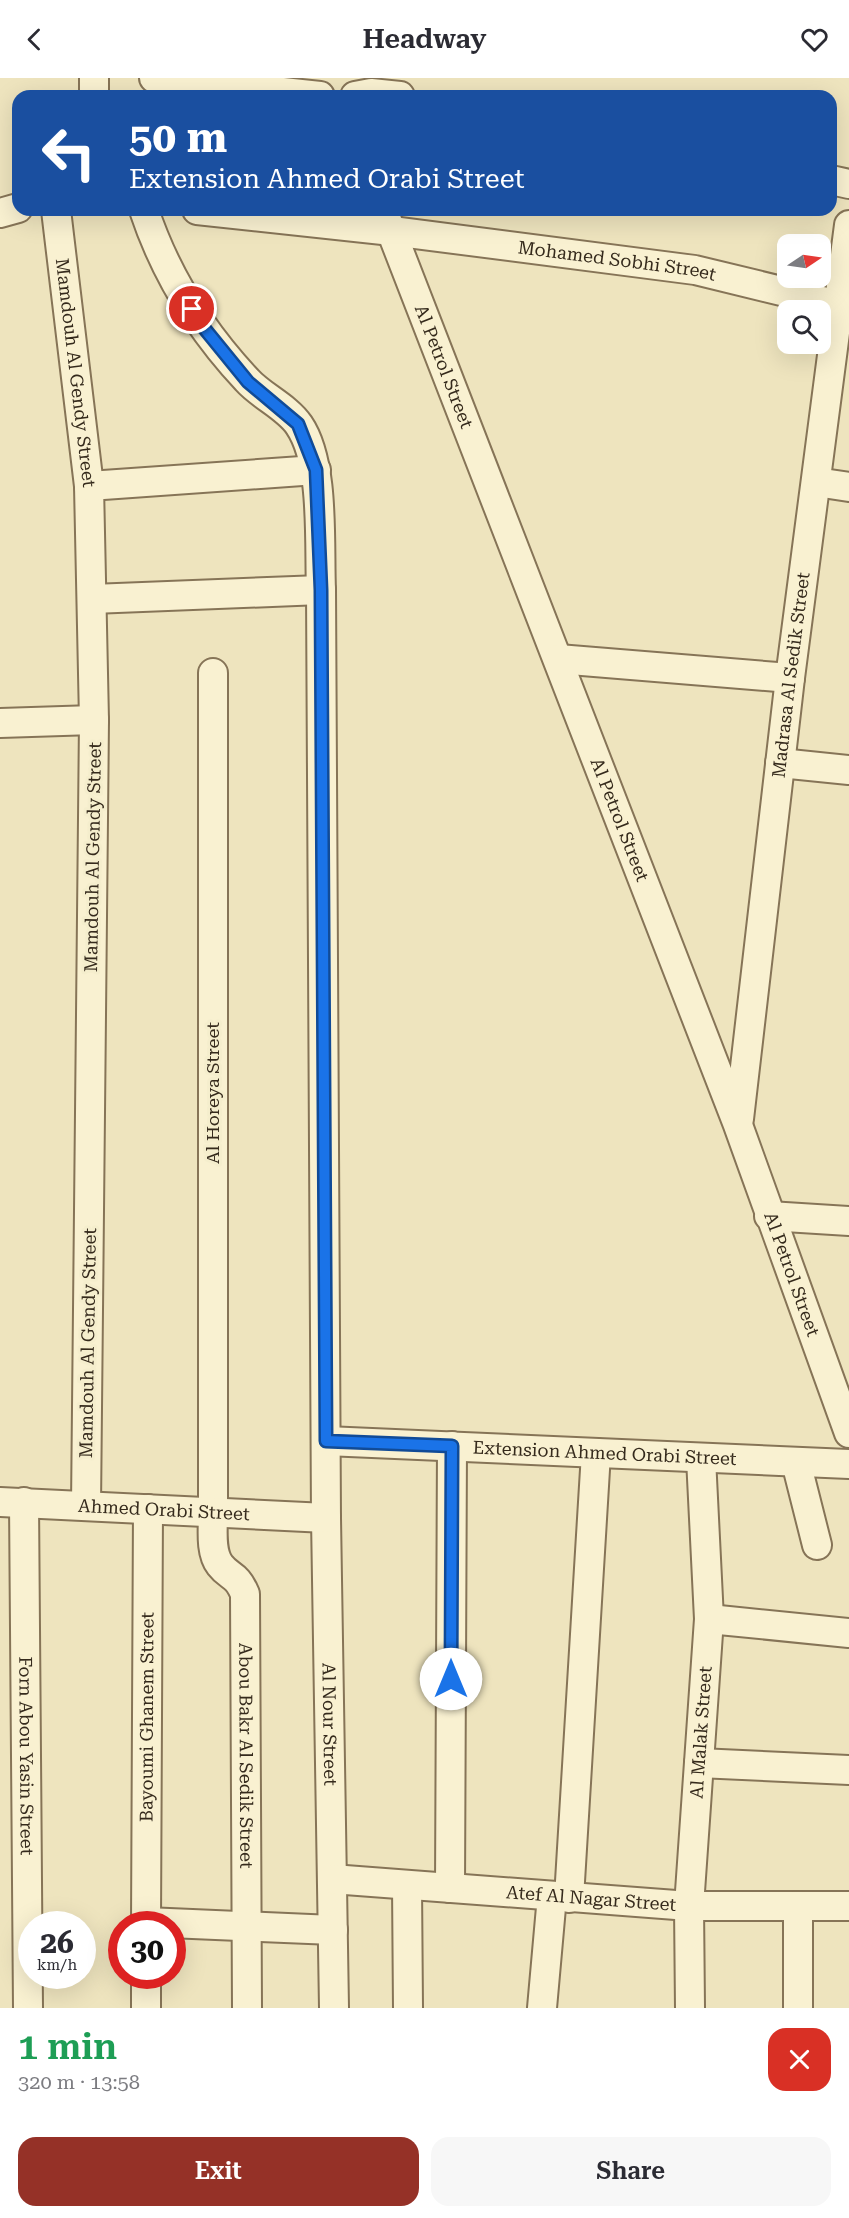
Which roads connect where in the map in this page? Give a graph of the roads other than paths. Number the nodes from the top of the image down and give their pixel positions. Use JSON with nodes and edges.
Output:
{"nodes":[{"id":1,"x":154,"y":78,"type":"edge"},
{"id":2,"x":265,"y":90,"type":"edge"},
{"id":3,"x":57,"y":216,"type":"edge"},
{"id":4,"x":146,"y":216,"type":"edge"},
{"id":5,"x":311,"y":216,"type":"edge"},
{"id":6,"x":387,"y":220,"type":"edge"},
{"id":7,"x":849,"y":225,"type":"edge"},
{"id":8,"x":839,"y":305,"type":"junction"},
{"id":9,"x":316,"y":470,"type":"junction"},
{"id":10,"x":816,"y":483,"type":"junction"},
{"id":11,"x":89,"y":486,"type":"junction"},
{"id":12,"x":849,"y":487,"type":"edge"},
{"id":13,"x":321,"y":590,"type":"junction"},
{"id":14,"x":92,"y":599,"type":"junction"},
{"id":15,"x":558,"y":659,"type":"junction"},
{"id":16,"x":213,"y":673,"type":"dead end"},
{"id":17,"x":790,"y":678,"type":"junction"},
{"id":18,"x":94,"y":720,"type":"junction"},
{"id":19,"x":0,"y":723,"type":"edge"},
{"id":20,"x":780,"y":763,"type":"junction"},
{"id":21,"x":849,"y":770,"type":"edge"},
{"id":22,"x":738,"y":1125,"type":"junction"},
{"id":23,"x":769,"y":1216,"type":"junction"},
{"id":24,"x":849,"y":1221,"type":"edge"},
{"id":25,"x":849,"y":1433,"type":"edge"},
{"id":26,"x":326,"y":1441,"type":"junction"},
{"id":27,"x":452,"y":1446,"type":"junction"},
{"id":28,"x":597,"y":1453,"type":"junction"},
{"id":29,"x":701,"y":1458,"type":"junction"},
{"id":30,"x":796,"y":1462,"type":"junction"},
{"id":31,"x":849,"y":1464,"type":"edge"},
{"id":32,"x":12,"y":1502,"type":"edge"},
{"id":33,"x":86,"y":1506,"type":"junction"},
{"id":34,"x":148,"y":1509,"type":"junction"},
{"id":35,"x":213,"y":1513,"type":"junction"},
{"id":36,"x":326,"y":1518,"type":"junction"},
{"id":37,"x":817,"y":1545,"type":"dead end"},
{"id":38,"x":709,"y":1619,"type":"junction"},
{"id":39,"x":849,"y":1634,"type":"edge"},
{"id":40,"x":699,"y":1764,"type":"junction"},
{"id":41,"x":849,"y":1770,"type":"edge"},
{"id":42,"x":332,"y":1879,"type":"junction"},
{"id":43,"x":407,"y":1885,"type":"junction"},
{"id":44,"x":450,"y":1888,"type":"junction"},
{"id":45,"x":560,"y":1897,"type":"junction"},
{"id":46,"x":689,"y":1906,"type":"junction"},
{"id":47,"x":798,"y":1906,"type":"junction"},
{"id":48,"x":849,"y":1906,"type":"edge"},
{"id":49,"x":146,"y":1911,"type":"edge"},
{"id":50,"x":186,"y":1924,"type":"edge"},
{"id":51,"x":247,"y":1926,"type":"junction"},
{"id":52,"x":333,"y":1930,"type":"junction"},
{"id":53,"x":146,"y":1989,"type":"edge"},
{"id":54,"x":28,"y":2008,"type":"edge"},
{"id":55,"x":146,"y":2008,"type":"edge"},
{"id":56,"x":247,"y":2008,"type":"edge"},
{"id":57,"x":334,"y":2008,"type":"edge"},
{"id":58,"x":408,"y":2008,"type":"edge"},
{"id":59,"x":542,"y":2008,"type":"edge"},
{"id":60,"x":690,"y":2008,"type":"edge"},
{"id":61,"x":798,"y":2008,"type":"edge"}],
"edges":[{"from":1,"to":2,"type":"street"},
{"from":3,"to":11,"type":"street","name":"Mamdouh Al Gendy Street"},
{"from":4,"to":9,"type":"street","name":"Al Nour Street"},
{"from":5,"to":6,"type":"street","name":"Mohamed Sobhi Street"},
{"from":6,"to":8,"type":"street","name":"Mohamed Sobhi Street"},
{"from":6,"to":15,"type":"street","name":"Al Petrol Street"},
{"from":7,"to":8,"type":"street","name":"Madrasa Al Sedik Street"},
{"from":8,"to":10,"type":"street","name":"Madrasa Al Sedik Street"},
{"from":9,"to":11,"type":"street"},
{"from":9,"to":13,"type":"street","name":"Al Nour Street"},
{"from":10,"to":12,"type":"street"},
{"from":10,"to":17,"type":"street","name":"Madrasa Al Sedik Street"},
{"from":11,"to":14,"type":"street","name":"Mamdouh Al Gendy Street"},
{"from":13,"to":14,"type":"street"},
{"from":13,"to":26,"type":"street","name":"Al Nour Street"},
{"from":14,"to":18,"type":"street","name":"Mamdouh Al Gendy Street"},
{"from":15,"to":17,"type":"street"},
{"from":15,"to":22,"type":"street","name":"Al Petrol Street"},
{"from":16,"to":35,"type":"street","name":"Al Horeya Street"},
{"from":17,"to":20,"type":"street","name":"Madrasa Al Sedik Street"},
{"from":18,"to":19,"type":"street"},
{"from":18,"to":33,"type":"street","name":"Mamdouh Al Gendy Street"},
{"from":20,"to":21,"type":"street"},
{"from":20,"to":22,"type":"street","name":"Madrasa Al Sedik Street"},
{"from":22,"to":23,"type":"street","name":"Al Petrol Street"},
{"from":23,"to":24,"type":"street"},
{"from":23,"to":25,"type":"street","name":"Al Petrol Street"},
{"from":26,"to":27,"type":"street","name":"Extension Ahmed Orabi Street"},
{"from":26,"to":36,"type":"street","name":"Al Nour Street"},
{"from":27,"to":28,"type":"street","name":"Extension Ahmed Orabi Street"},
{"from":27,"to":44,"type":"street"},
{"from":28,"to":29,"type":"street","name":"Extension Ahmed Orabi Street"},
{"from":28,"to":45,"type":"street"},
{"from":29,"to":30,"type":"street","name":"Extension Ahmed Orabi Street"},
{"from":29,"to":38,"type":"street","name":"Al Malak Street"},
{"from":30,"to":31,"type":"street","name":"Extension Ahmed Orabi Street"},
{"from":30,"to":37,"type":"street"},
{"from":32,"to":33,"type":"street","name":"Ahmed Orabi Street"},
{"from":32,"to":54,"type":"street","name":"Forn Abou Yasin Street"},
{"from":33,"to":34,"type":"street","name":"Ahmed Orabi Street"},
{"from":34,"to":35,"type":"street","name":"Ahmed Orabi Street"},
{"from":34,"to":49,"type":"street","name":"Bayoumi Ghanem Street"},
{"from":35,"to":36,"type":"street","name":"Ahmed Orabi Street"},
{"from":35,"to":51,"type":"street","name":"Abou Bakr Al Sedik Street"},
{"from":36,"to":42,"type":"street","name":"Al Nour Street"},
{"from":38,"to":39,"type":"street"},
{"from":38,"to":40,"type":"street","name":"Al Malak Street"},
{"from":40,"to":41,"type":"street"},
{"from":40,"to":46,"type":"street","name":"Al Malak Street"},
{"from":42,"to":43,"type":"street","name":"Atef Al Nagar Street"},
{"from":42,"to":52,"type":"street","name":"Al Nour Street"},
{"from":43,"to":44,"type":"street","name":"Atef Al Nagar Street"},
{"from":43,"to":58,"type":"street"},
{"from":44,"to":45,"type":"street","name":"Atef Al Nagar Street"},
{"from":45,"to":46,"type":"street","name":"Atef Al Nagar Street"},
{"from":45,"to":59,"type":"street"},
{"from":46,"to":47,"type":"street","name":"Atef Al Nagar Street"},
{"from":46,"to":60,"type":"street","name":"Al Malak Street"},
{"from":47,"to":48,"type":"street","name":"Atef Al Nagar Street"},
{"from":47,"to":61,"type":"street"},
{"from":50,"to":51,"type":"street"},
{"from":51,"to":52,"type":"street"},
{"from":51,"to":56,"type":"street","name":"Abou Bakr Al Sedik Street"},
{"from":52,"to":57,"type":"street","name":"Al Nour Street"},
{"from":53,"to":55,"type":"street"}]}
